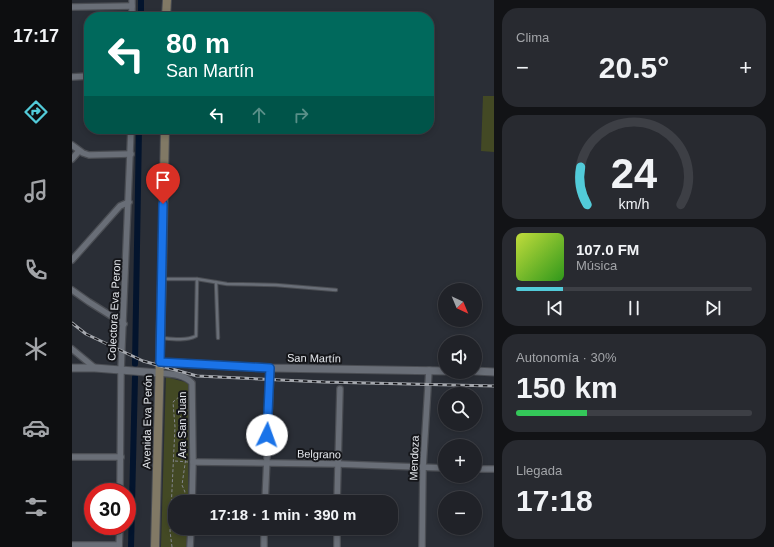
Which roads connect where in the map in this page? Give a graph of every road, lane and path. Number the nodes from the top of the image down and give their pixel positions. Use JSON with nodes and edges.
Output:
{"nodes":[{"id":1,"x":167,"y":0,"type":"edge"},
{"id":2,"x":132,"y":3,"type":"edge"},
{"id":3,"x":72,"y":7,"type":"edge"},
{"id":4,"x":166,"y":12,"type":"edge"},
{"id":5,"x":84,"y":76,"type":"edge"},
{"id":6,"x":72,"y":77,"type":"edge"},
{"id":7,"x":131,"y":134,"type":"edge"},
{"id":8,"x":165,"y":134,"type":"edge"},
{"id":9,"x":72,"y":144,"type":"edge"},
{"id":10,"x":79,"y":151,"type":"junction"},
{"id":11,"x":131,"y":154,"type":"junction"},
{"id":12,"x":72,"y":159,"type":"edge"},
{"id":13,"x":129,"y":202,"type":"junction"},
{"id":14,"x":72,"y":260,"type":"edge"},
{"id":15,"x":162,"y":279,"type":"junction"},
{"id":16,"x":197,"y":279,"type":"junction"},
{"id":17,"x":216,"y":282,"type":"junction"},
{"id":18,"x":72,"y":290,"type":"edge"},
{"id":19,"x":336,"y":290,"type":"dead end"},
{"id":20,"x":124,"y":324,"type":"junction"},
{"id":21,"x":161,"y":338,"type":"junction"},
{"id":22,"x":218,"y":338,"type":"dead end"},
{"id":23,"x":72,"y":348,"type":"edge"},
{"id":24,"x":160,"y":362,"type":"junction"},
{"id":25,"x":72,"y":368,"type":"edge"},
{"id":26,"x":95,"y":368,"type":"junction"},
{"id":27,"x":270,"y":368,"type":"junction"},
{"id":28,"x":121,"y":370,"type":"junction"},
{"id":29,"x":429,"y":370,"type":"junction"},
{"id":30,"x":438,"y":371,"type":"edge"},
{"id":31,"x":482,"y":371,"type":"edge"},
{"id":32,"x":494,"y":372,"type":"edge"},
{"id":33,"x":159,"y":373,"type":"junction"},
{"id":34,"x":340,"y":389,"type":"dead end"},
{"id":35,"x":72,"y":457,"type":"edge"},
{"id":36,"x":121,"y":457,"type":"junction"},
{"id":37,"x":174,"y":461,"type":"junction"},
{"id":38,"x":185,"y":462,"type":"junction"},
{"id":39,"x":193,"y":462,"type":"junction"},
{"id":40,"x":266,"y":462,"type":"junction"},
{"id":41,"x":338,"y":464,"type":"junction"},
{"id":42,"x":423,"y":467,"type":"junction"},
{"id":43,"x":438,"y":468,"type":"edge"},
{"id":44,"x":482,"y":468,"type":"edge"},
{"id":45,"x":494,"y":469,"type":"edge"},
{"id":46,"x":120,"y":483,"type":"edge"},
{"id":47,"x":184,"y":495,"type":"edge"},
{"id":48,"x":192,"y":495,"type":"edge"},
{"id":49,"x":265,"y":495,"type":"edge"},
{"id":50,"x":337,"y":495,"type":"edge"},
{"id":51,"x":120,"y":535,"type":"edge"},
{"id":52,"x":191,"y":535,"type":"edge"},
{"id":53,"x":264,"y":535,"type":"edge"},
{"id":54,"x":337,"y":535,"type":"edge"},
{"id":55,"x":72,"y":544,"type":"edge"},
{"id":56,"x":119,"y":546,"type":"edge"},
{"id":57,"x":155,"y":547,"type":"edge"},
{"id":58,"x":172,"y":547,"type":"edge"},
{"id":59,"x":190,"y":547,"type":"edge"},
{"id":60,"x":264,"y":547,"type":"edge"},
{"id":61,"x":337,"y":547,"type":"edge"},
{"id":62,"x":422,"y":547,"type":"edge"}],
"edges":[{"from":1,"to":4,"type":"main road"},
{"from":2,"to":3,"type":"street"},
{"from":5,"to":6,"type":"street"},
{"from":7,"to":11,"type":"street","name":"Colectora Eva Peron"},
{"from":8,"to":15,"type":"main road","name":"Avenida Eva Perón"},
{"from":9,"to":10,"type":"street"},
{"from":10,"to":11,"type":"street"},
{"from":10,"to":12,"type":"street"},
{"from":11,"to":13,"type":"street","name":"Colectora Eva Peron"},
{"from":13,"to":14,"type":"street"},
{"from":13,"to":20,"type":"street","name":"Colectora Eva Peron"},
{"from":15,"to":16,"type":"lane"},
{"from":15,"to":21,"type":"main road","name":"Avenida Eva Perón"},
{"from":16,"to":17,"type":"lane"},
{"from":16,"to":21,"type":"lane"},
{"from":17,"to":19,"type":"lane"},
{"from":17,"to":22,"type":"lane"},
{"from":18,"to":20,"type":"street"},
{"from":20,"to":28,"type":"street","name":"Colectora Eva Peron"},
{"from":21,"to":24,"type":"main road","name":"Avenida Eva Perón"},
{"from":23,"to":26,"type":"street"},
{"from":24,"to":27,"type":"street","name":"San Martín"},
{"from":24,"to":33,"type":"main road","name":"Avenida Eva Perón"},
{"from":25,"to":26,"type":"street"},
{"from":26,"to":28,"type":"street"},
{"from":27,"to":29,"type":"street","name":"San Martín"},
{"from":27,"to":40,"type":"street"},
{"from":28,"to":33,"type":"street"},
{"from":28,"to":36,"type":"street","name":"Colectora Eva Peron"},
{"from":29,"to":30,"type":"street","name":"San Martín"},
{"from":29,"to":42,"type":"street","name":"Mendoza"},
{"from":31,"to":32,"type":"street"},
{"from":33,"to":39,"type":"street","name":"Ara San Juan"},
{"from":33,"to":57,"type":"main road","name":"Avenida Eva Perón"},
{"from":34,"to":41,"type":"street"},
{"from":35,"to":36,"type":"street"},
{"from":36,"to":46,"type":"street","name":"Colectora Eva Peron"},
{"from":37,"to":38,"type":"path"},
{"from":37,"to":38,"type":"path"},
{"from":37,"to":58,"type":"path"},
{"from":38,"to":39,"type":"path"},
{"from":38,"to":47,"type":"path"},
{"from":39,"to":40,"type":"street","name":"Belgrano"},
{"from":39,"to":48,"type":"street","name":"Ara San Juan"},
{"from":40,"to":41,"type":"street","name":"Belgrano"},
{"from":40,"to":49,"type":"street"},
{"from":41,"to":42,"type":"street","name":"Belgrano"},
{"from":41,"to":50,"type":"street"},
{"from":42,"to":43,"type":"street","name":"Belgrano"},
{"from":42,"to":62,"type":"street","name":"Mendoza"},
{"from":44,"to":45,"type":"street"},
{"from":51,"to":56,"type":"street"},
{"from":52,"to":59,"type":"street"},
{"from":53,"to":60,"type":"street"},
{"from":54,"to":61,"type":"street"},
{"from":55,"to":56,"type":"street"}]}
